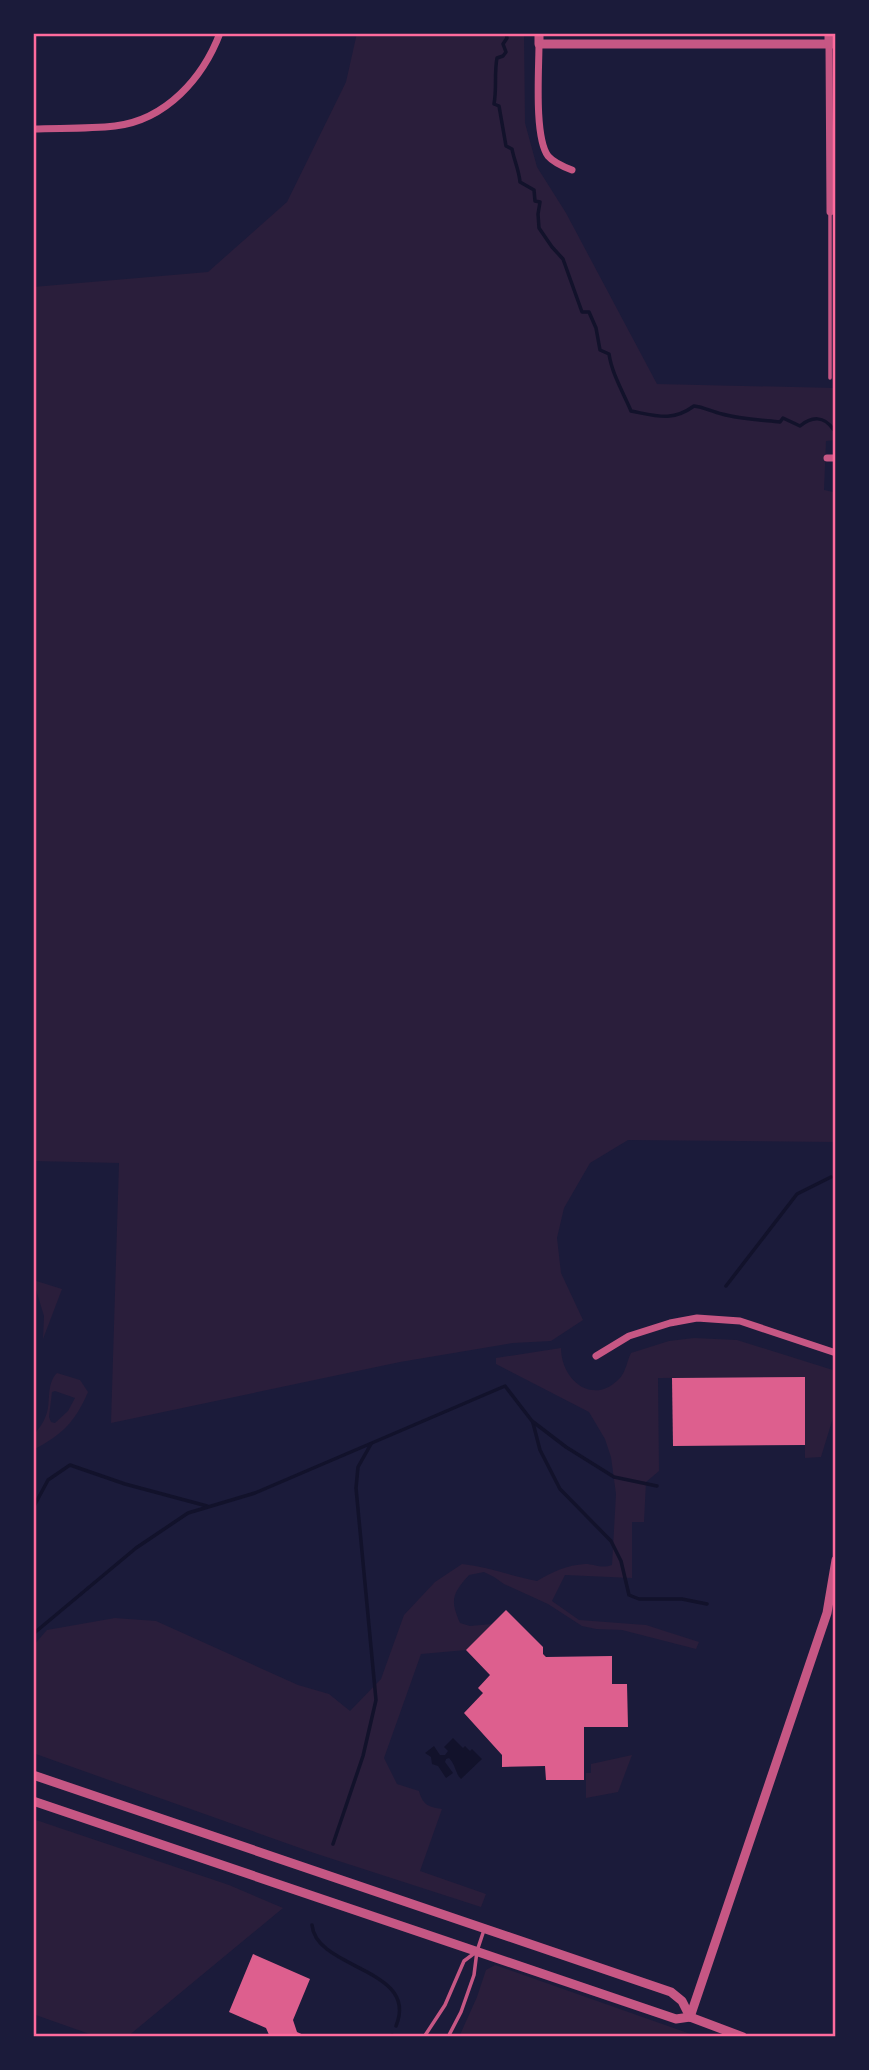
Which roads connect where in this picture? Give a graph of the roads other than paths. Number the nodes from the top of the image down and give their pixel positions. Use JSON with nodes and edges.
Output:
{"nodes":[{"id":1,"x":220,"y":33,"type":"edge"},
{"id":2,"x":539,"y":33,"type":"edge"},
{"id":3,"x":831,"y":40,"type":"edge"},
{"id":4,"x":539,"y":44,"type":"junction"},
{"id":5,"x":33,"y":129,"type":"edge"},
{"id":6,"x":572,"y":170,"type":"dead end"},
{"id":7,"x":830,"y":212,"type":"joint"},
{"id":8,"x":830,"y":377,"type":"dead end"},
{"id":9,"x":827,"y":458,"type":"dead end"},
{"id":10,"x":836,"y":458,"type":"edge"},
{"id":11,"x":836,"y":1353,"type":"edge"},
{"id":12,"x":596,"y":1356,"type":"dead end"},
{"id":13,"x":836,"y":1560,"type":"edge"},
{"id":14,"x":33,"y":1775,"type":"edge"},
{"id":15,"x":33,"y":1801,"type":"edge"},
{"id":16,"x":485,"y":1928,"type":"junction"},
{"id":17,"x":477,"y":1951,"type":"junction"},
{"id":18,"x":690,"y":2017,"type":"junction"},
{"id":19,"x":424,"y":2037,"type":"edge"},
{"id":20,"x":448,"y":2037,"type":"edge"},
{"id":21,"x":743,"y":2037,"type":"edge"}],
"edges":[{"from":1,"to":5,"type":"street"},
{"from":2,"to":4,"type":"street"},
{"from":3,"to":4,"type":"street"},
{"from":3,"to":7,"type":"street"},
{"from":4,"to":6,"type":"street"},
{"from":7,"to":8,"type":"lane"},
{"from":9,"to":10,"type":"street"},
{"from":11,"to":12,"type":"street"},
{"from":13,"to":18,"type":"street"},
{"from":14,"to":16,"type":"street"},
{"from":15,"to":17,"type":"street"},
{"from":16,"to":17,"type":"lane"},
{"from":16,"to":18,"type":"street"},
{"from":17,"to":18,"type":"street"},
{"from":17,"to":19,"type":"lane"},
{"from":17,"to":20,"type":"lane"},
{"from":18,"to":21,"type":"street"}]}
